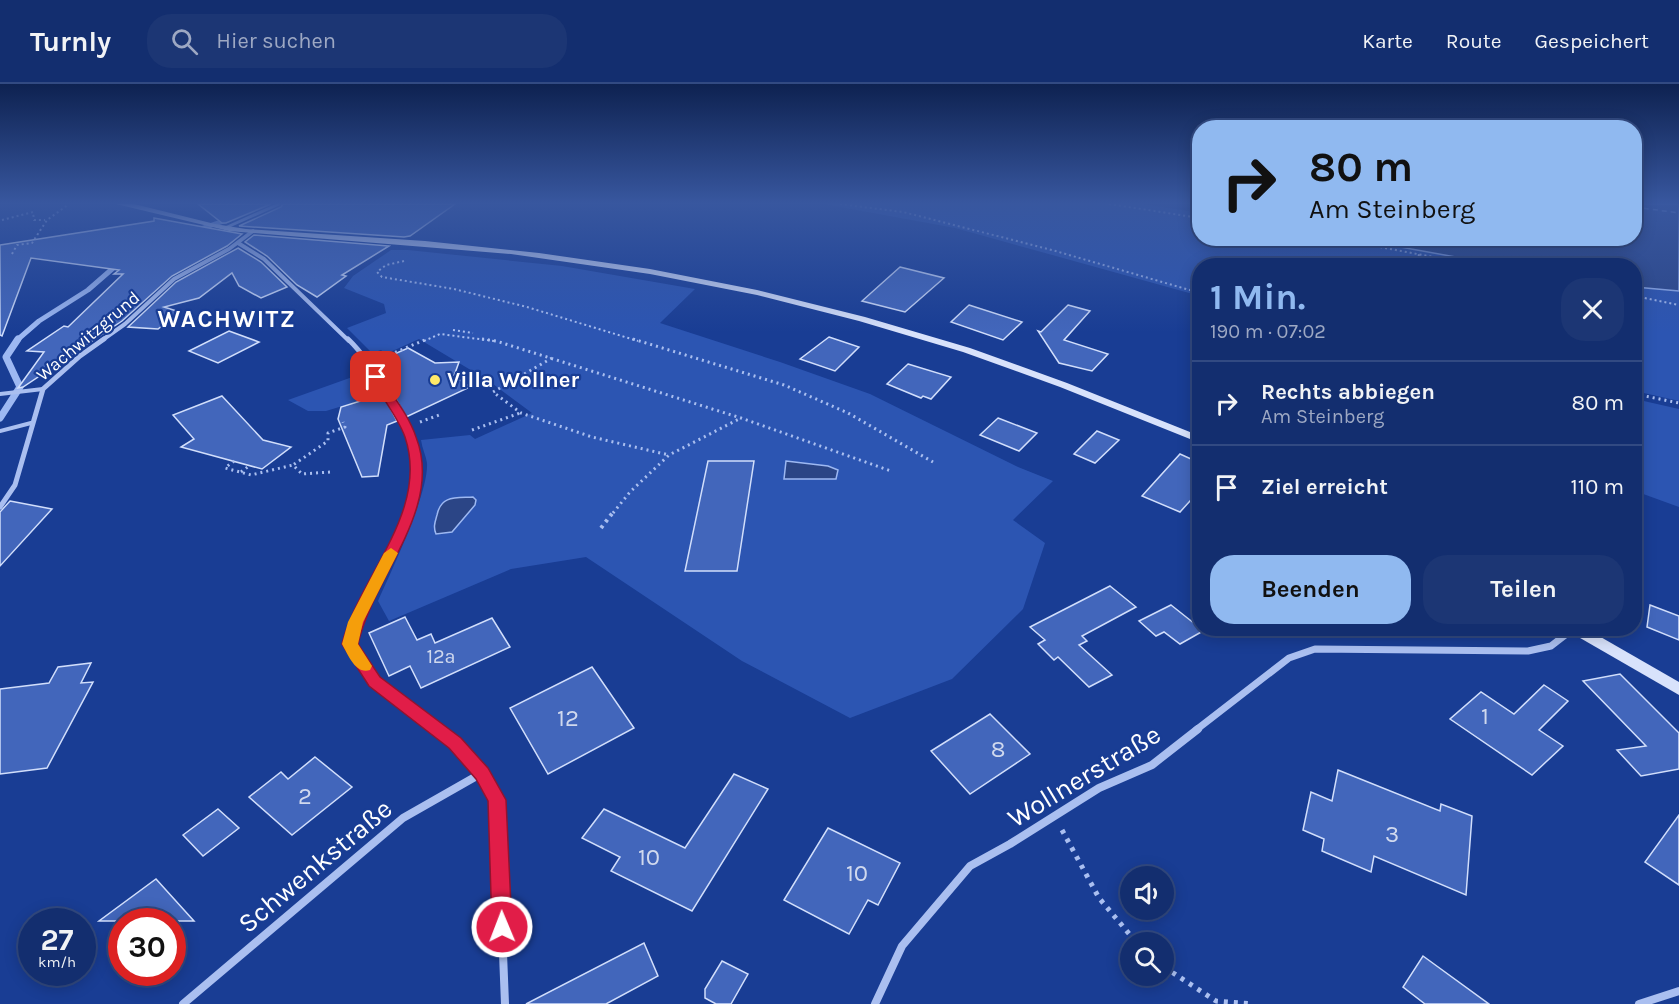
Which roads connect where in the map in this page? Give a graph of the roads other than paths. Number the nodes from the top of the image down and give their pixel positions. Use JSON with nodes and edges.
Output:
{"nodes":[{"id":1,"x":231,"y":247,"type":"edge"},
{"id":2,"x":244,"y":247,"type":"edge"},
{"id":3,"x":450,"y":247,"type":"edge"},
{"id":4,"x":43,"y":389,"type":"junction"},
{"id":5,"x":0,"y":394,"type":"edge"},
{"id":6,"x":31,"y":423,"type":"junction"},
{"id":7,"x":0,"y":431,"type":"edge"},
{"id":8,"x":1192,"y":437,"type":"edge"},
{"id":9,"x":0,"y":507,"type":"edge"},
{"id":10,"x":1564,"y":636,"type":"edge"},
{"id":11,"x":1585,"y":636,"type":"edge"},
{"id":12,"x":1679,"y":689,"type":"edge"},
{"id":13,"x":482,"y":773,"type":"junction"},
{"id":14,"x":1679,"y":991,"type":"edge"},
{"id":15,"x":183,"y":1004,"type":"edge"},
{"id":16,"x":505,"y":1004,"type":"edge"},
{"id":17,"x":875,"y":1004,"type":"edge"},
{"id":18,"x":1639,"y":1004,"type":"edge"}],
"edges":[{"from":1,"to":4,"type":"street","name":"Wachwitzgrund"},
{"from":2,"to":13,"type":"street"},
{"from":3,"to":8,"type":"main road"},
{"from":4,"to":5,"type":"lane"},
{"from":4,"to":6,"type":"street","name":"Wachwitzgrund"},
{"from":6,"to":7,"type":"lane"},
{"from":6,"to":9,"type":"street","name":"Wachwitzgrund"},
{"from":10,"to":17,"type":"street","name":"Wollnerstraße"},
{"from":11,"to":12,"type":"main road"},
{"from":13,"to":15,"type":"street","name":"Schwenkstraße"},
{"from":13,"to":16,"type":"street"},
{"from":14,"to":18,"type":"street"}]}
